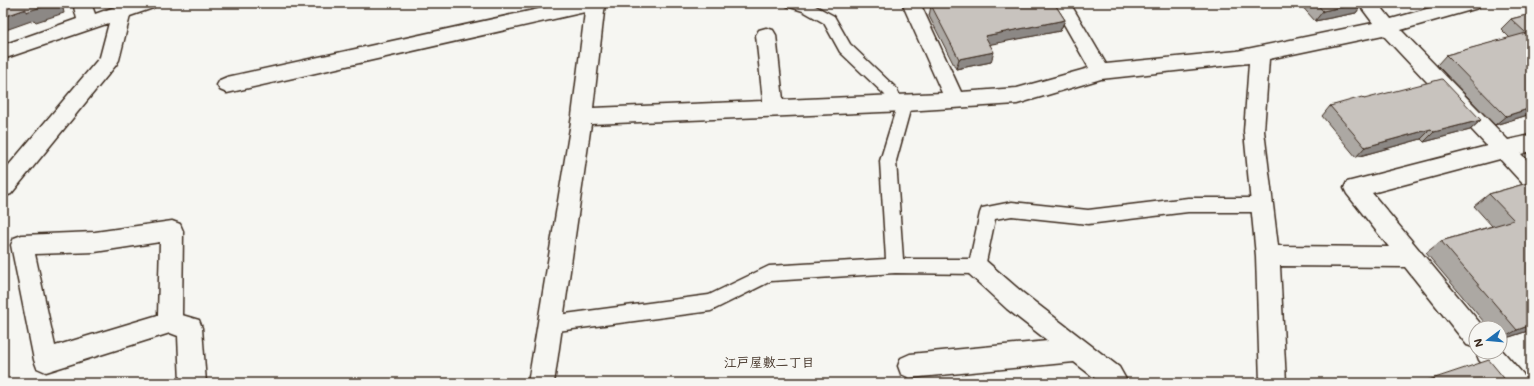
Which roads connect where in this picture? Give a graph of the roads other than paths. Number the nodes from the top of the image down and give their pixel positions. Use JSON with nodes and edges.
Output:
{"nodes":[{"id":1,"x":82,"y":3,"type":"edge"},
{"id":2,"x":146,"y":3,"type":"edge"},
{"id":3,"x":596,"y":3,"type":"edge"},
{"id":4,"x":792,"y":3,"type":"edge"},
{"id":5,"x":911,"y":3,"type":"edge"},
{"id":6,"x":1061,"y":3,"type":"edge"},
{"id":7,"x":1367,"y":3,"type":"edge"},
{"id":8,"x":1471,"y":3,"type":"edge"},
{"id":9,"x":121,"y":12,"type":"junction"},
{"id":10,"x":88,"y":23,"type":"junction"},
{"id":11,"x":1387,"y":27,"type":"junction"},
{"id":12,"x":766,"y":35,"type":"dead end"},
{"id":13,"x":3,"y":52,"type":"edge"},
{"id":14,"x":1260,"y":54,"type":"junction"},
{"id":15,"x":1101,"y":72,"type":"junction"},
{"id":16,"x":227,"y":85,"type":"dead end"},
{"id":17,"x":955,"y":100,"type":"junction"},
{"id":18,"x":900,"y":103,"type":"junction"},
{"id":19,"x":774,"y":108,"type":"junction"},
{"id":20,"x":582,"y":116,"type":"junction"},
{"id":21,"x":1531,"y":143,"type":"edge"},
{"id":22,"x":1504,"y":149,"type":"junction"},
{"id":23,"x":1531,"y":178,"type":"edge"},
{"id":24,"x":3,"y":188,"type":"edge"},
{"id":25,"x":1262,"y":206,"type":"junction"},
{"id":26,"x":1268,"y":256,"type":"junction"},
{"id":27,"x":1411,"y":257,"type":"junction"},
{"id":28,"x":895,"y":266,"type":"junction"},
{"id":29,"x":977,"y":267,"type":"junction"},
{"id":30,"x":170,"y":322,"type":"junction"},
{"id":31,"x":550,"y":324,"type":"junction"},
{"id":32,"x":1468,"y":327,"type":"edge"},
{"id":33,"x":1078,"y":350,"type":"junction"},
{"id":34,"x":1495,"y":360,"type":"edge"},
{"id":35,"x":910,"y":366,"type":"dead end"},
{"id":36,"x":192,"y":383,"type":"edge"},
{"id":37,"x":541,"y":383,"type":"edge"},
{"id":38,"x":1115,"y":383,"type":"edge"},
{"id":39,"x":1273,"y":383,"type":"edge"},
{"id":40,"x":1514,"y":383,"type":"edge"}],
"edges":[{"from":1,"to":10,"type":"street"},
{"from":2,"to":9,"type":"street"},
{"from":3,"to":16,"type":"street"},
{"from":3,"to":20,"type":"street"},
{"from":4,"to":18,"type":"lane"},
{"from":5,"to":17,"type":"street"},
{"from":6,"to":15,"type":"street"},
{"from":7,"to":11,"type":"street"},
{"from":8,"to":11,"type":"street"},
{"from":9,"to":10,"type":"street"},
{"from":9,"to":24,"type":"street"},
{"from":10,"to":13,"type":"street"},
{"from":11,"to":14,"type":"street"},
{"from":11,"to":22,"type":"street"},
{"from":12,"to":19,"type":"street"},
{"from":14,"to":15,"type":"street"},
{"from":14,"to":25,"type":"street"},
{"from":15,"to":17,"type":"street"},
{"from":17,"to":18,"type":"street"},
{"from":18,"to":19,"type":"street"},
{"from":18,"to":28,"type":"lane"},
{"from":19,"to":20,"type":"street"},
{"from":20,"to":31,"type":"street"},
{"from":21,"to":22,"type":"street"},
{"from":22,"to":23,"type":"street"},
{"from":22,"to":27,"type":"street"},
{"from":25,"to":26,"type":"street"},
{"from":25,"to":29,"type":"lane"},
{"from":26,"to":27,"type":"street"},
{"from":26,"to":39,"type":"street"},
{"from":27,"to":32,"type":"street"},
{"from":28,"to":29,"type":"lane"},
{"from":28,"to":31,"type":"lane"},
{"from":29,"to":33,"type":"street"},
{"from":30,"to":30,"type":"street"},
{"from":30,"to":36,"type":"street"},
{"from":31,"to":37,"type":"street"},
{"from":33,"to":35,"type":"street"},
{"from":33,"to":38,"type":"street"},
{"from":34,"to":40,"type":"street"}]}
